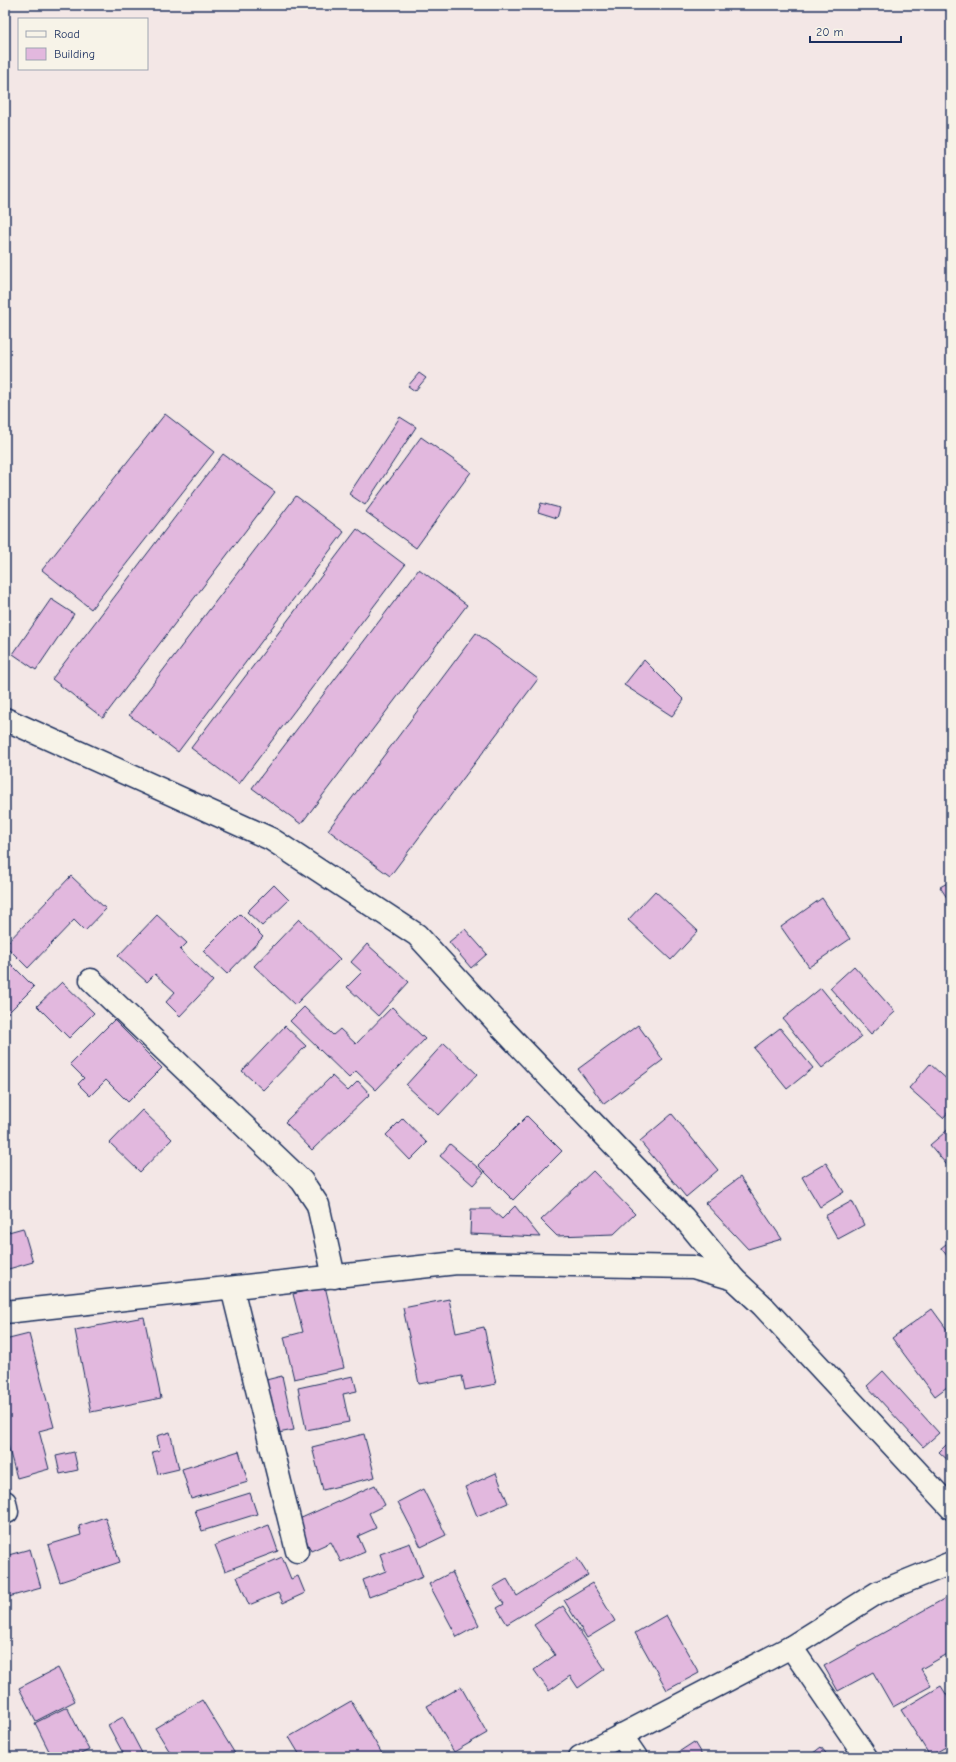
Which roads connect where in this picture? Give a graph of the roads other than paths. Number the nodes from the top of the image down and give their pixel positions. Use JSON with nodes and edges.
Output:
{"nodes":[{"id":1,"x":5,"y":719,"type":"edge"},
{"id":2,"x":92,"y":980,"type":"dead end"},
{"id":3,"x":334,"y":1276,"type":"junction"},
{"id":4,"x":734,"y":1279,"type":"junction"},
{"id":5,"x":232,"y":1288,"type":"junction"},
{"id":6,"x":5,"y":1312,"type":"edge"},
{"id":7,"x":951,"y":1508,"type":"edge"},
{"id":8,"x":297,"y":1551,"type":"dead end"},
{"id":9,"x":951,"y":1563,"type":"edge"},
{"id":10,"x":791,"y":1647,"type":"junction"},
{"id":11,"x":621,"y":1735,"type":"junction"},
{"id":12,"x":580,"y":1757,"type":"edge"},
{"id":13,"x":636,"y":1757,"type":"edge"},
{"id":14,"x":866,"y":1757,"type":"edge"}],
"edges":[{"from":1,"to":4,"type":"street"},
{"from":2,"to":3,"type":"street"},
{"from":3,"to":4,"type":"street"},
{"from":3,"to":5,"type":"street"},
{"from":4,"to":7,"type":"street"},
{"from":5,"to":6,"type":"street"},
{"from":5,"to":8,"type":"street"},
{"from":9,"to":10,"type":"street"},
{"from":10,"to":11,"type":"street"},
{"from":10,"to":14,"type":"street"},
{"from":11,"to":12,"type":"street"},
{"from":11,"to":13,"type":"street"}]}
